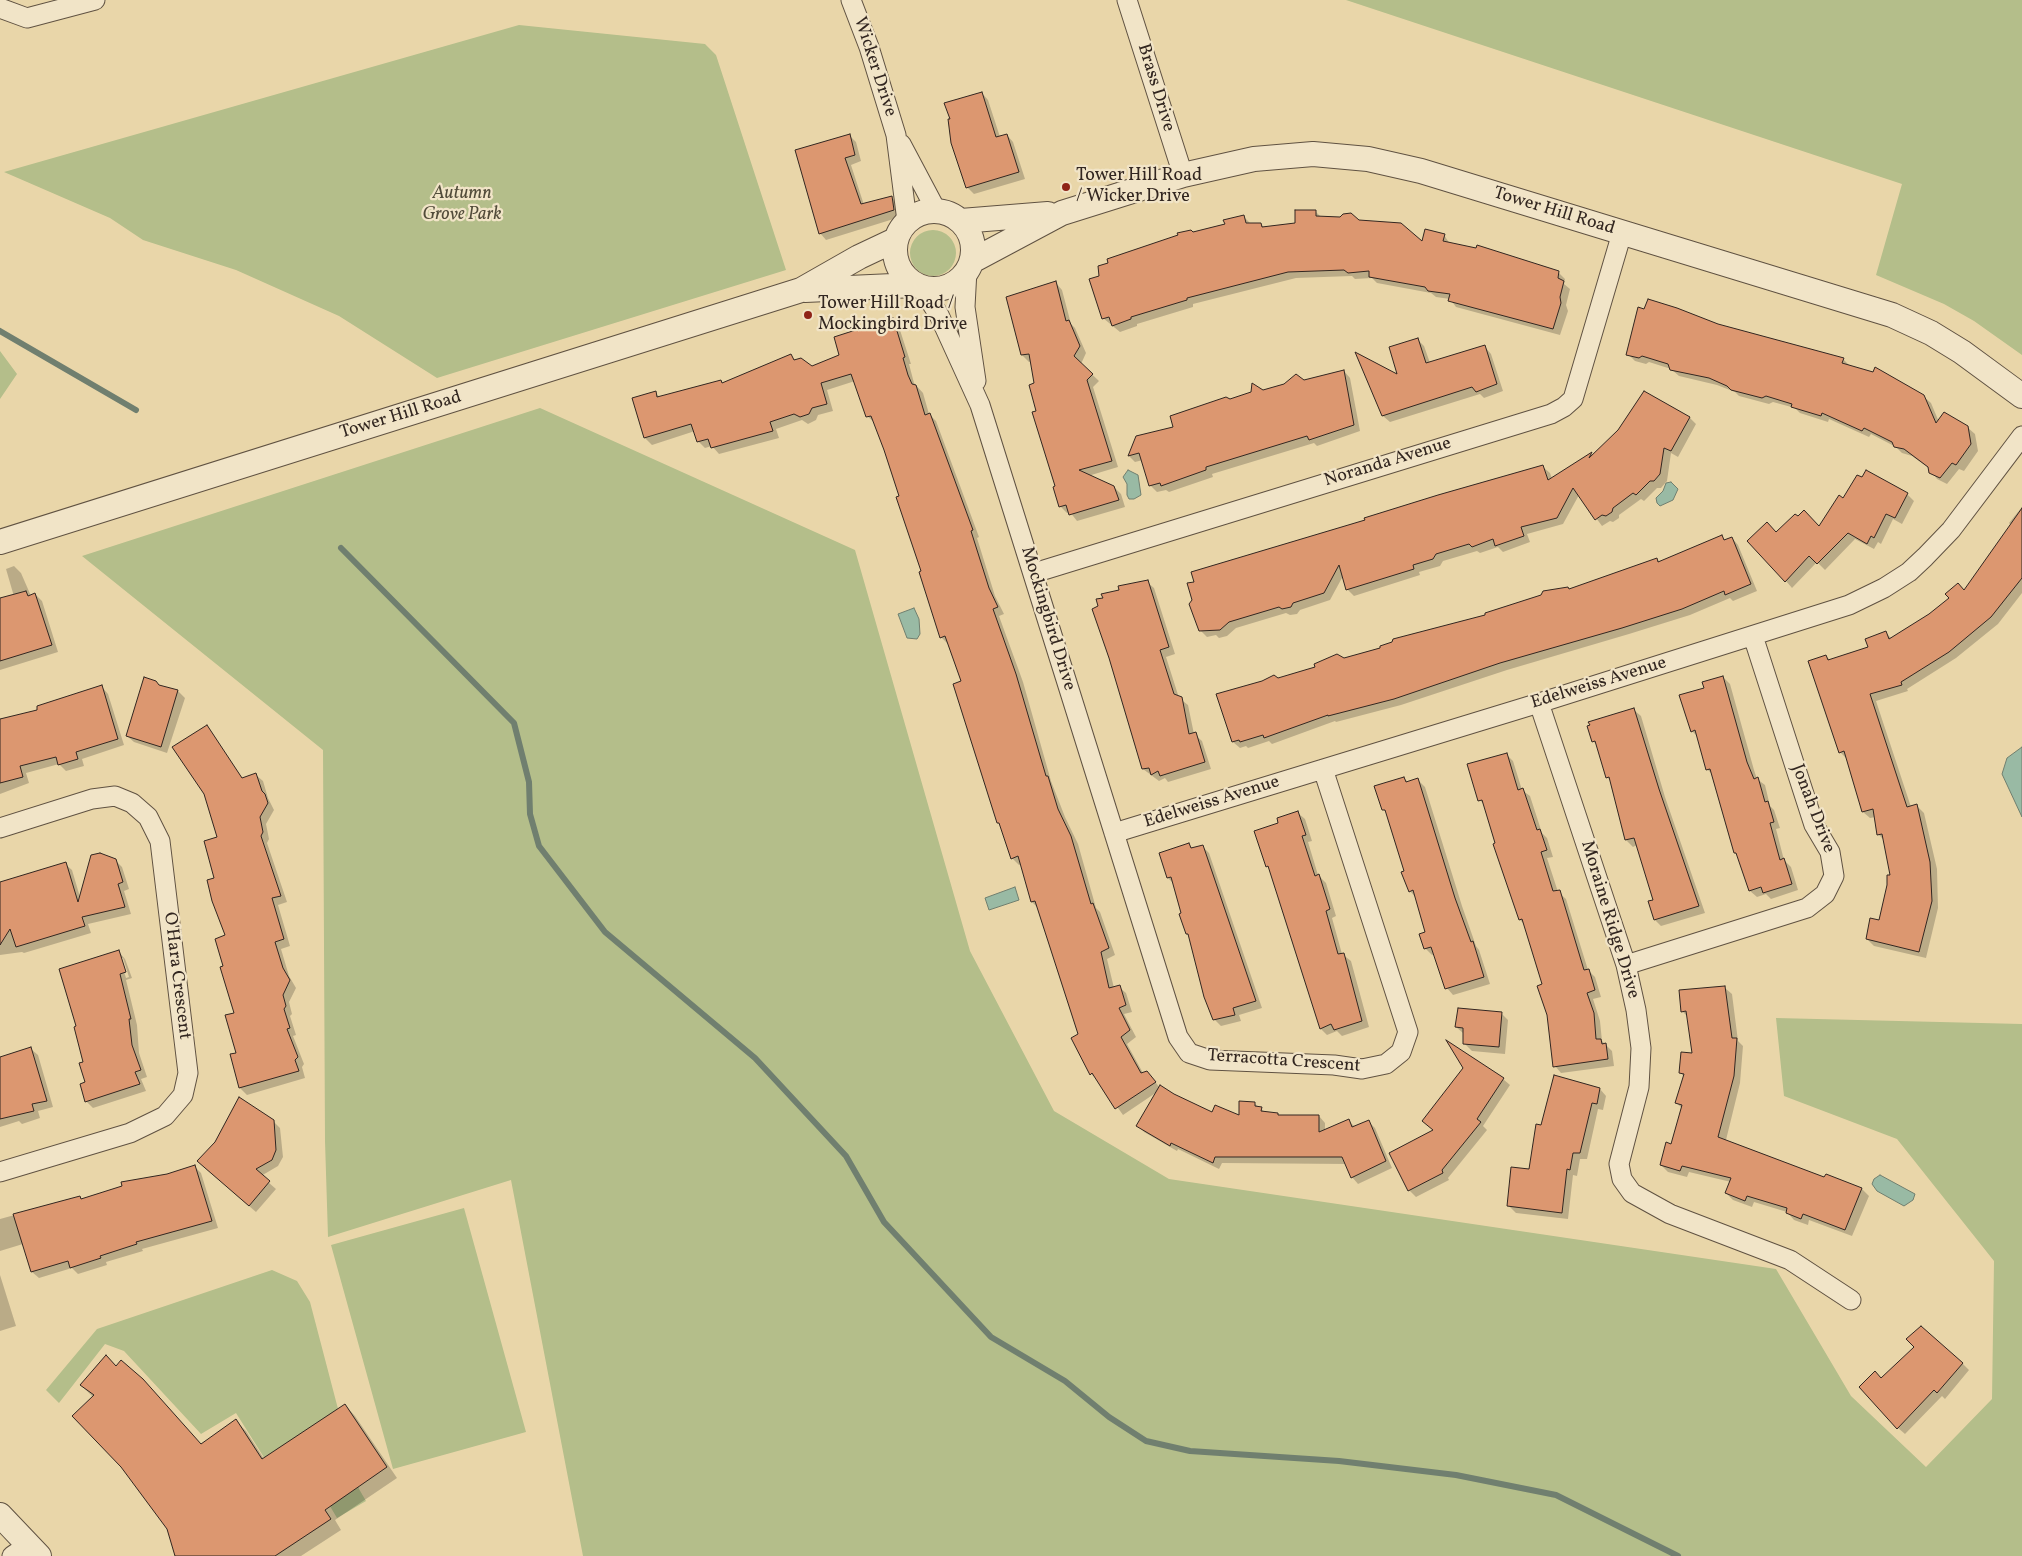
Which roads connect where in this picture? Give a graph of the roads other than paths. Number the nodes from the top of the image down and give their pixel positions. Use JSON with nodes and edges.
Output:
{"nodes":[{"id":1,"x":95,"y":0,"type":"edge"},
{"id":2,"x":851,"y":0,"type":"edge"},
{"id":3,"x":1127,"y":0,"type":"edge"},
{"id":4,"x":0,"y":8,"type":"edge"},
{"id":5,"x":896,"y":135,"type":"junction"},
{"id":6,"x":1182,"y":175,"type":"junction"},
{"id":7,"x":936,"y":210,"type":"junction"},
{"id":8,"x":1062,"y":213,"type":"junction"},
{"id":9,"x":961,"y":221,"type":"junction"},
{"id":10,"x":901,"y":231,"type":"junction"},
{"id":11,"x":1622,"y":233,"type":"junction"},
{"id":12,"x":970,"y":265,"type":"junction"},
{"id":13,"x":918,"y":286,"type":"junction"},
{"id":14,"x":801,"y":290,"type":"junction"},
{"id":15,"x":2022,"y":396,"type":"edge"},
{"id":16,"x":980,"y":405,"type":"junction"},
{"id":17,"x":2022,"y":436,"type":"edge"},
{"id":18,"x":0,"y":542,"type":"edge"},
{"id":19,"x":1034,"y":573,"type":"junction"},
{"id":20,"x":1753,"y":636,"type":"junction"},
{"id":21,"x":1539,"y":703,"type":"junction"},
{"id":22,"x":1323,"y":769,"type":"junction"},
{"id":23,"x":0,"y":828,"type":"edge"},
{"id":24,"x":1114,"y":833,"type":"junction"},
{"id":25,"x":1626,"y":965,"type":"junction"},
{"id":26,"x":0,"y":1172,"type":"edge"},
{"id":27,"x":1850,"y":1300,"type":"dead end"},
{"id":28,"x":0,"y":1515,"type":"edge"},
{"id":29,"x":26,"y":1552,"type":"edge"}],
"edges":[{"from":1,"to":4,"type":"street"},
{"from":2,"to":5,"type":"street","name":"Wicker Drive"},
{"from":3,"to":6,"type":"street","name":"Brass Drive"},
{"from":5,"to":7,"type":"street","name":"Wicker Drive"},
{"from":5,"to":10,"type":"street","name":"Wicker Drive"},
{"from":6,"to":8,"type":"street","name":"Tower Hill Road"},
{"from":6,"to":11,"type":"street","name":"Tower Hill Road"},
{"from":7,"to":9,"type":"street"},
{"from":7,"to":10,"type":"street"},
{"from":8,"to":9,"type":"street","name":"Tower Hill Road"},
{"from":8,"to":12,"type":"street","name":"Tower Hill Road"},
{"from":9,"to":12,"type":"street"},
{"from":10,"to":13,"type":"street"},
{"from":10,"to":14,"type":"street","name":"Tower Hill Road"},
{"from":11,"to":15,"type":"street","name":"Tower Hill Road"},
{"from":11,"to":19,"type":"street","name":"Noranda Avenue"},
{"from":12,"to":13,"type":"street"},
{"from":12,"to":16,"type":"street","name":"Mockingbird Drive"},
{"from":13,"to":14,"type":"street","name":"Tower Hill Road"},
{"from":13,"to":16,"type":"street","name":"Mockingbird Drive"},
{"from":14,"to":18,"type":"street","name":"Tower Hill Road"},
{"from":16,"to":19,"type":"street","name":"Mockingbird Drive"},
{"from":17,"to":20,"type":"street","name":"Edelweiss Avenue"},
{"from":19,"to":24,"type":"street","name":"Mockingbird Drive"},
{"from":20,"to":21,"type":"street","name":"Edelweiss Avenue"},
{"from":20,"to":25,"type":"street","name":"Jonah Drive"},
{"from":21,"to":22,"type":"street","name":"Edelweiss Avenue"},
{"from":21,"to":25,"type":"street","name":"Moraine Ridge Drive"},
{"from":22,"to":24,"type":"street","name":"Edelweiss Avenue"},
{"from":22,"to":24,"type":"street","name":"Terracotta Crescent"},
{"from":23,"to":26,"type":"street","name":"O'Hara Crescent"},
{"from":25,"to":27,"type":"street","name":"Moraine Ridge Drive"},
{"from":28,"to":29,"type":"street"}]}
